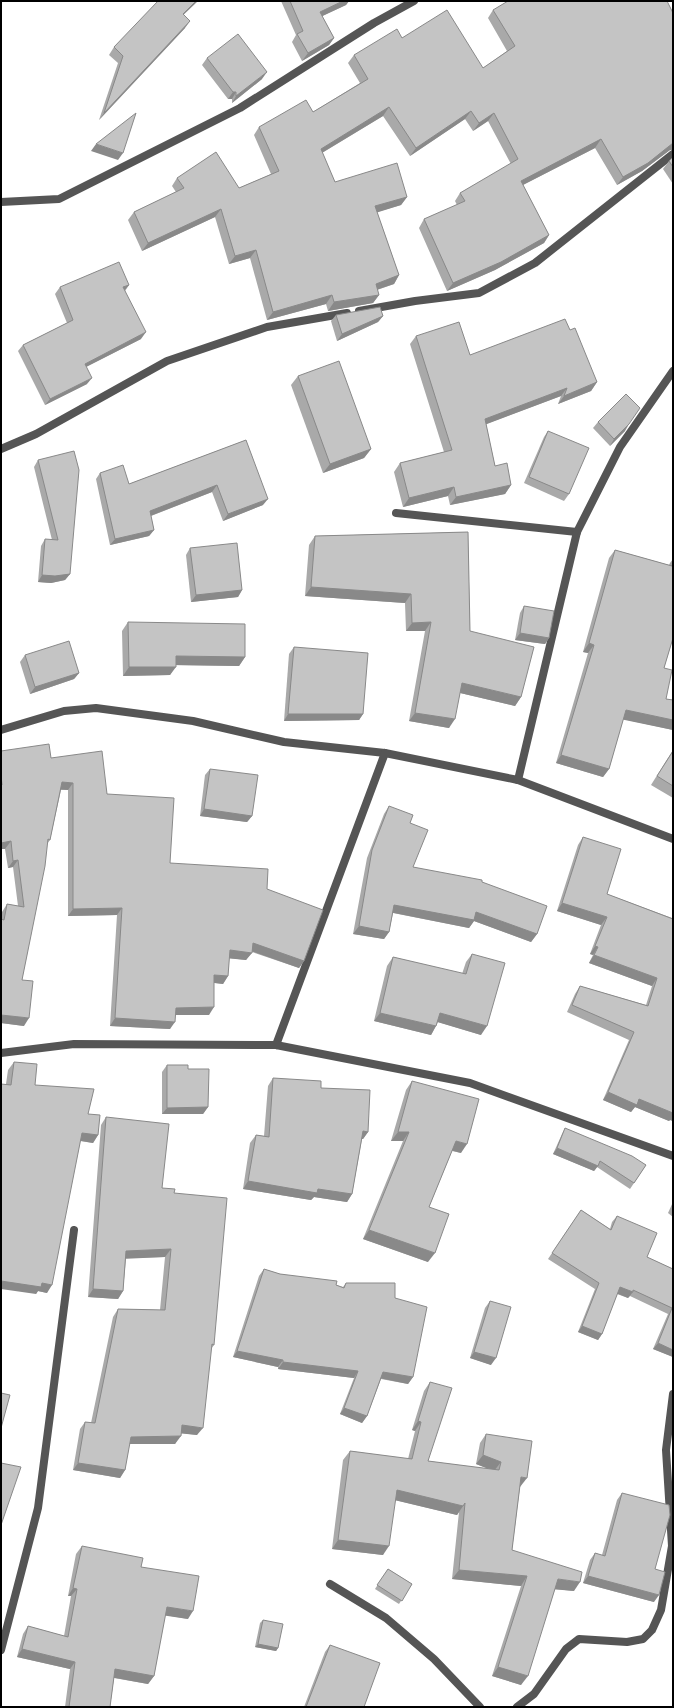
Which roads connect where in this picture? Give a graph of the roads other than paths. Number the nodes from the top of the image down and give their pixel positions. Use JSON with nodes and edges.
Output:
{"nodes":[{"id":1,"x":414,"y":1,"type":"edge"},
{"id":2,"x":673,"y":154,"type":"edge"},
{"id":3,"x":1,"y":202,"type":"edge"},
{"id":4,"x":673,"y":371,"type":"edge"},
{"id":5,"x":1,"y":449,"type":"edge"},
{"id":6,"x":396,"y":513,"type":"dead end"},
{"id":7,"x":577,"y":532,"type":"junction"},
{"id":8,"x":1,"y":730,"type":"edge"},
{"id":9,"x":385,"y":753,"type":"junction"},
{"id":10,"x":518,"y":780,"type":"junction"},
{"id":11,"x":673,"y":839,"type":"edge"},
{"id":12,"x":276,"y":1045,"type":"junction"},
{"id":13,"x":1,"y":1052,"type":"edge"},
{"id":14,"x":673,"y":1156,"type":"edge"},
{"id":15,"x":74,"y":1230,"type":"dead end"},
{"id":16,"x":673,"y":1394,"type":"edge"},
{"id":17,"x":330,"y":1584,"type":"dead end"},
{"id":18,"x":1,"y":1650,"type":"edge"},
{"id":19,"x":480,"y":1707,"type":"edge"},
{"id":20,"x":517,"y":1707,"type":"edge"}],
"edges":[{"from":1,"to":3,"type":"street"},
{"from":2,"to":5,"type":"street"},
{"from":4,"to":7,"type":"street"},
{"from":6,"to":7,"type":"street"},
{"from":7,"to":10,"type":"street"},
{"from":8,"to":9,"type":"street"},
{"from":9,"to":10,"type":"street"},
{"from":9,"to":12,"type":"street"},
{"from":10,"to":11,"type":"street"},
{"from":12,"to":13,"type":"street"},
{"from":12,"to":14,"type":"street"},
{"from":15,"to":18,"type":"street"},
{"from":16,"to":20,"type":"street"},
{"from":17,"to":19,"type":"street"}]}
